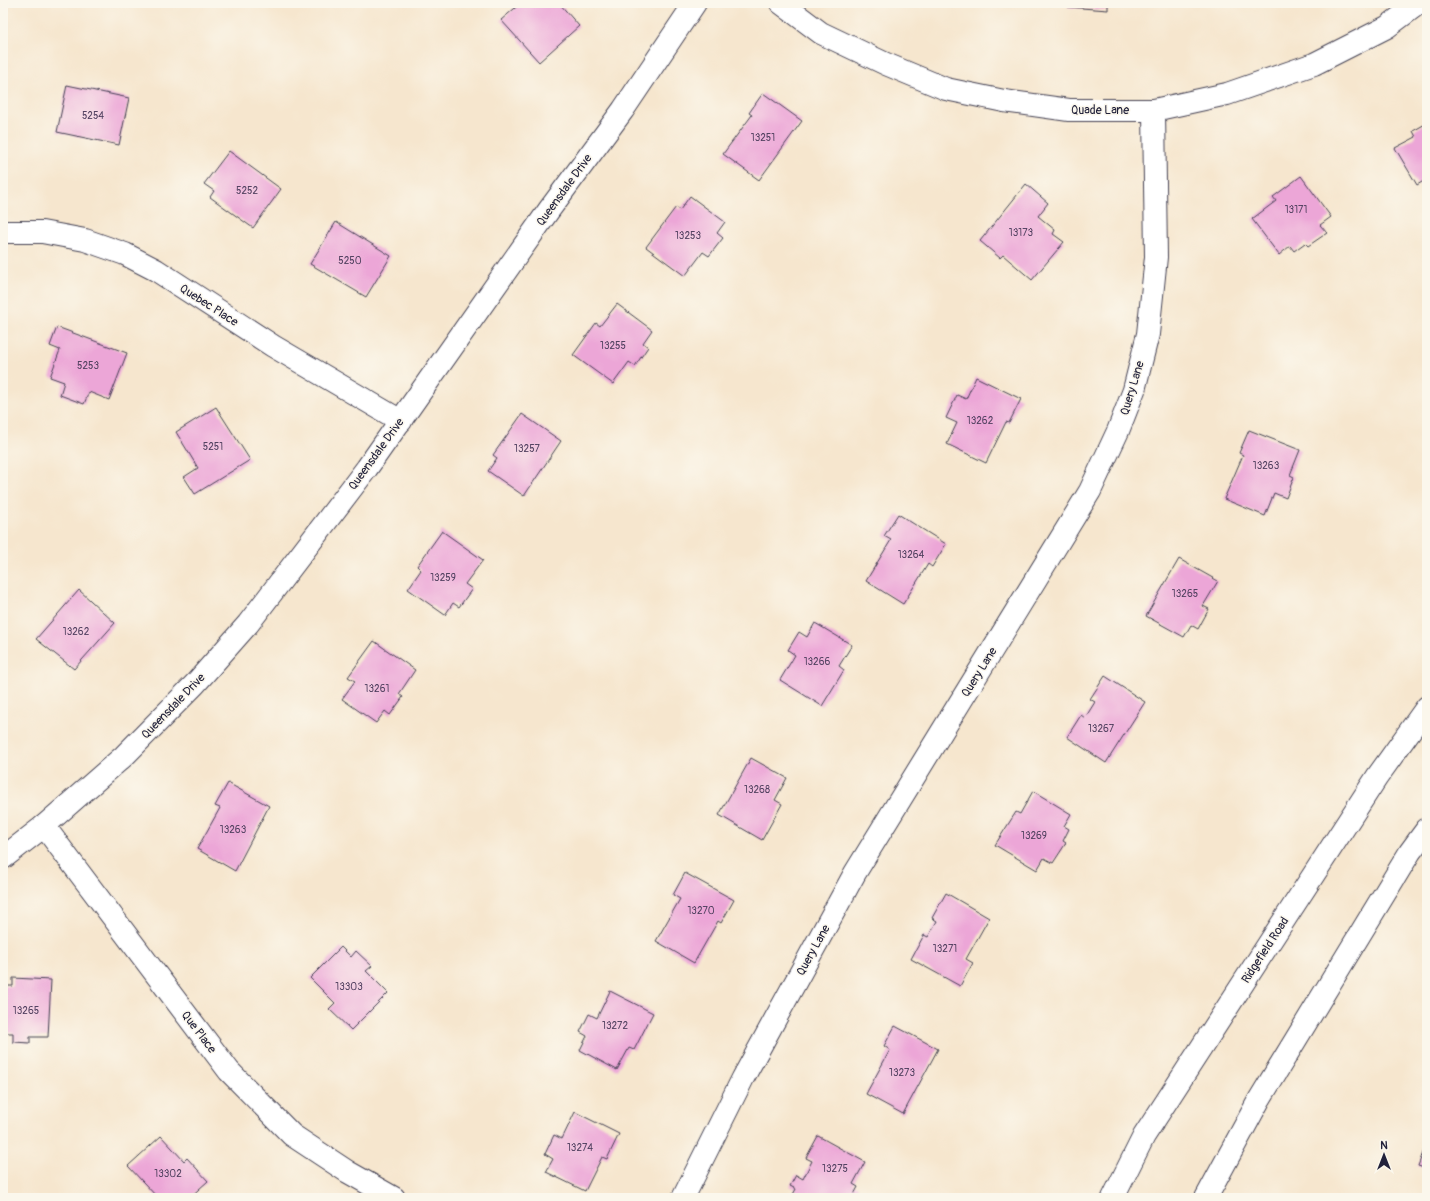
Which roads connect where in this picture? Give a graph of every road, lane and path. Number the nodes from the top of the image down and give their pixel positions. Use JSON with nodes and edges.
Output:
{"nodes":[{"id":1,"x":695,"y":3,"type":"edge"},
{"id":2,"x":781,"y":3,"type":"edge"},
{"id":3,"x":1419,"y":3,"type":"edge"},
{"id":4,"x":1154,"y":110,"type":"junction"},
{"id":5,"x":3,"y":232,"type":"edge"},
{"id":6,"x":401,"y":420,"type":"junction"},
{"id":7,"x":1427,"y":707,"type":"edge"},
{"id":8,"x":44,"y":826,"type":"junction"},
{"id":9,"x":1427,"y":829,"type":"edge"},
{"id":10,"x":3,"y":858,"type":"edge"},
{"id":11,"x":394,"y":1198,"type":"edge"},
{"id":12,"x":683,"y":1198,"type":"edge"},
{"id":13,"x":1113,"y":1198,"type":"edge"},
{"id":14,"x":1206,"y":1198,"type":"edge"}],
"edges":[{"from":1,"to":6,"type":"street","name":"Queensdale Drive"},
{"from":2,"to":4,"type":"street","name":"Quade Lane"},
{"from":3,"to":4,"type":"street","name":"Quade Lane"},
{"from":4,"to":12,"type":"street","name":"Query Lane"},
{"from":5,"to":6,"type":"street","name":"Quebec Place"},
{"from":6,"to":8,"type":"street","name":"Queensdale Drive"},
{"from":7,"to":13,"type":"street","name":"Ridgefield Road"},
{"from":8,"to":10,"type":"street","name":"Queensdale Drive"},
{"from":8,"to":11,"type":"street","name":"Que Place"},
{"from":9,"to":14,"type":"street"}]}
